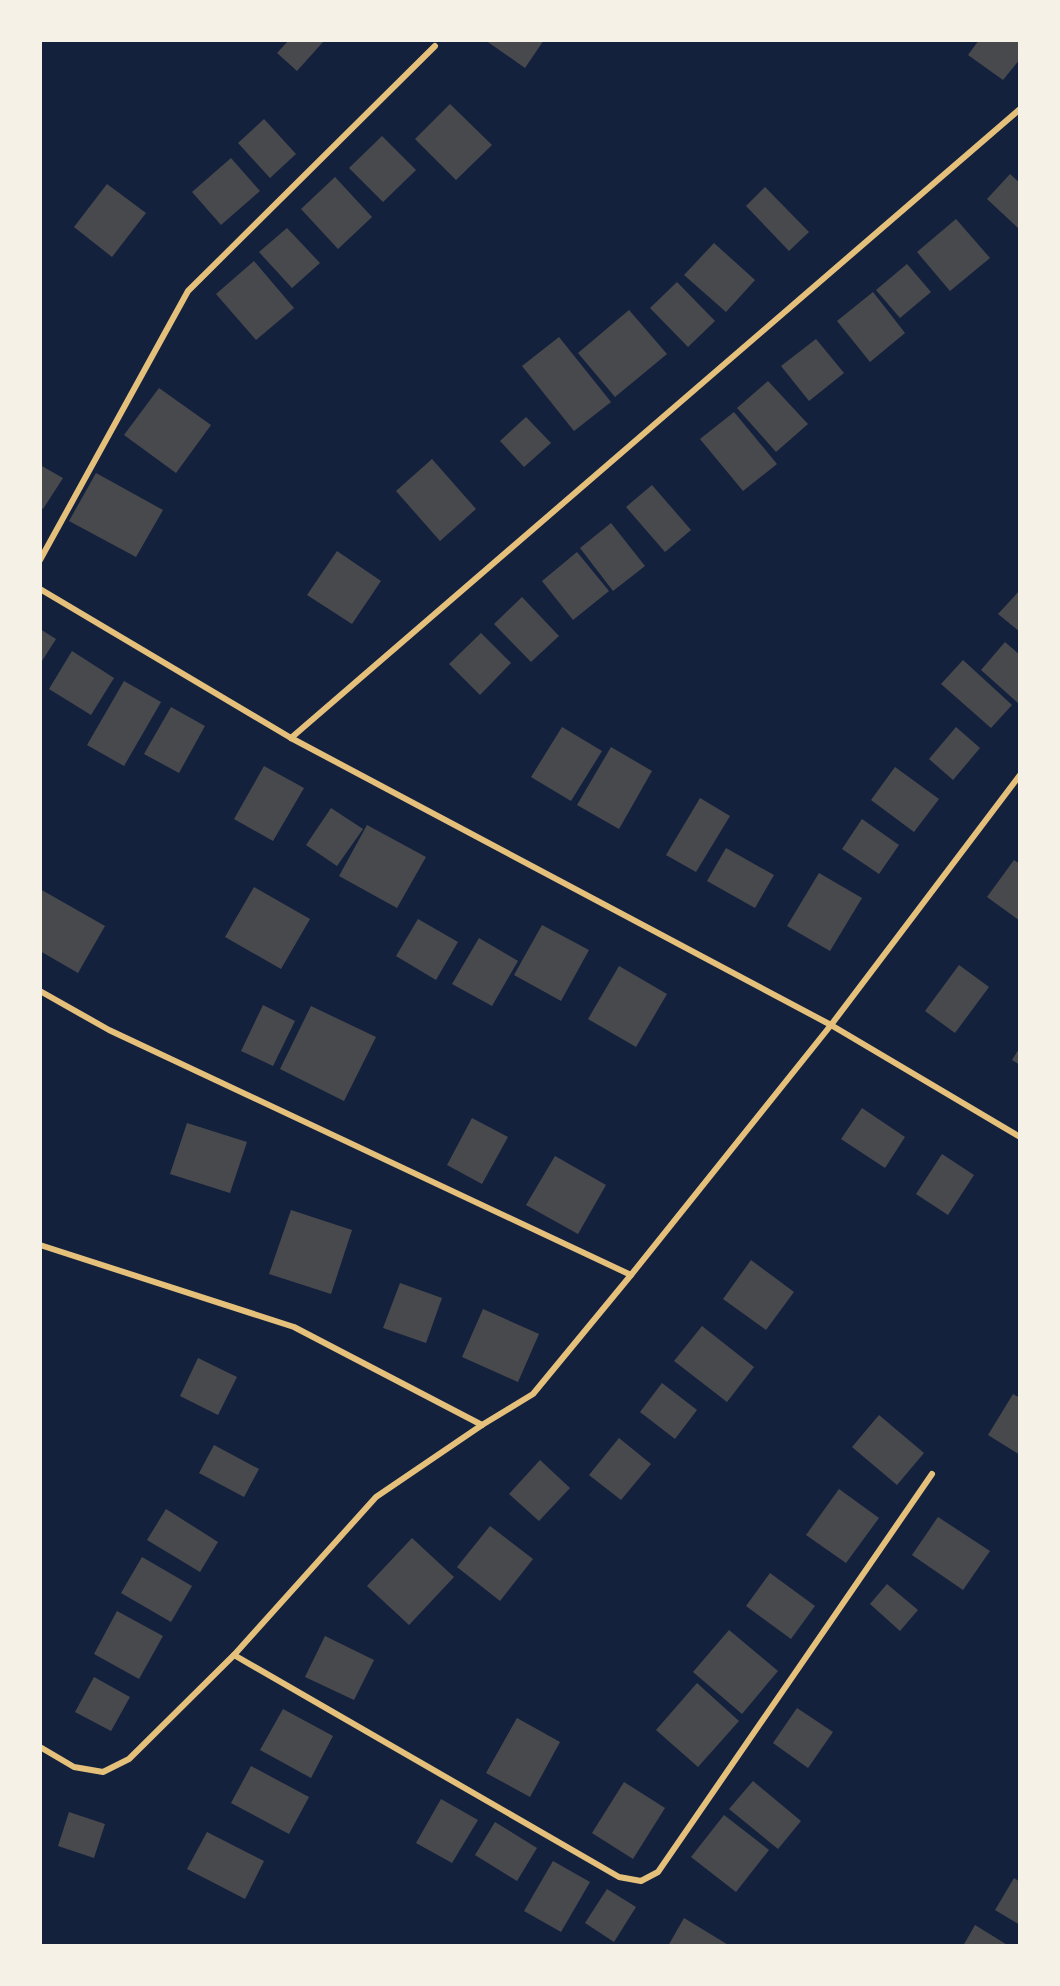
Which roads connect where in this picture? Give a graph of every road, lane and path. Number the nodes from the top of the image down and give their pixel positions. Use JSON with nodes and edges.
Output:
{"nodes":[{"id":1,"x":435,"y":46,"type":"dead end"},
{"id":2,"x":1020,"y":110,"type":"edge"},
{"id":3,"x":40,"y":560,"type":"edge"},
{"id":4,"x":40,"y":589,"type":"edge"},
{"id":5,"x":291,"y":738,"type":"junction"},
{"id":6,"x":1020,"y":775,"type":"edge"},
{"id":7,"x":40,"y":991,"type":"edge"},
{"id":8,"x":831,"y":1025,"type":"junction"},
{"id":9,"x":1020,"y":1137,"type":"edge"},
{"id":10,"x":40,"y":1245,"type":"edge"},
{"id":11,"x":631,"y":1275,"type":"junction"},
{"id":12,"x":482,"y":1425,"type":"junction"},
{"id":13,"x":932,"y":1474,"type":"dead end"},
{"id":14,"x":234,"y":1655,"type":"junction"},
{"id":15,"x":40,"y":1747,"type":"edge"}],
"edges":[{"from":1,"to":3,"type":"street"},
{"from":2,"to":5,"type":"street"},
{"from":4,"to":5,"type":"street"},
{"from":5,"to":8,"type":"street"},
{"from":6,"to":8,"type":"street"},
{"from":7,"to":11,"type":"street"},
{"from":8,"to":9,"type":"street"},
{"from":8,"to":11,"type":"street"},
{"from":10,"to":12,"type":"street"},
{"from":11,"to":12,"type":"street"},
{"from":12,"to":14,"type":"street"},
{"from":13,"to":14,"type":"street"},
{"from":14,"to":15,"type":"street"}]}
